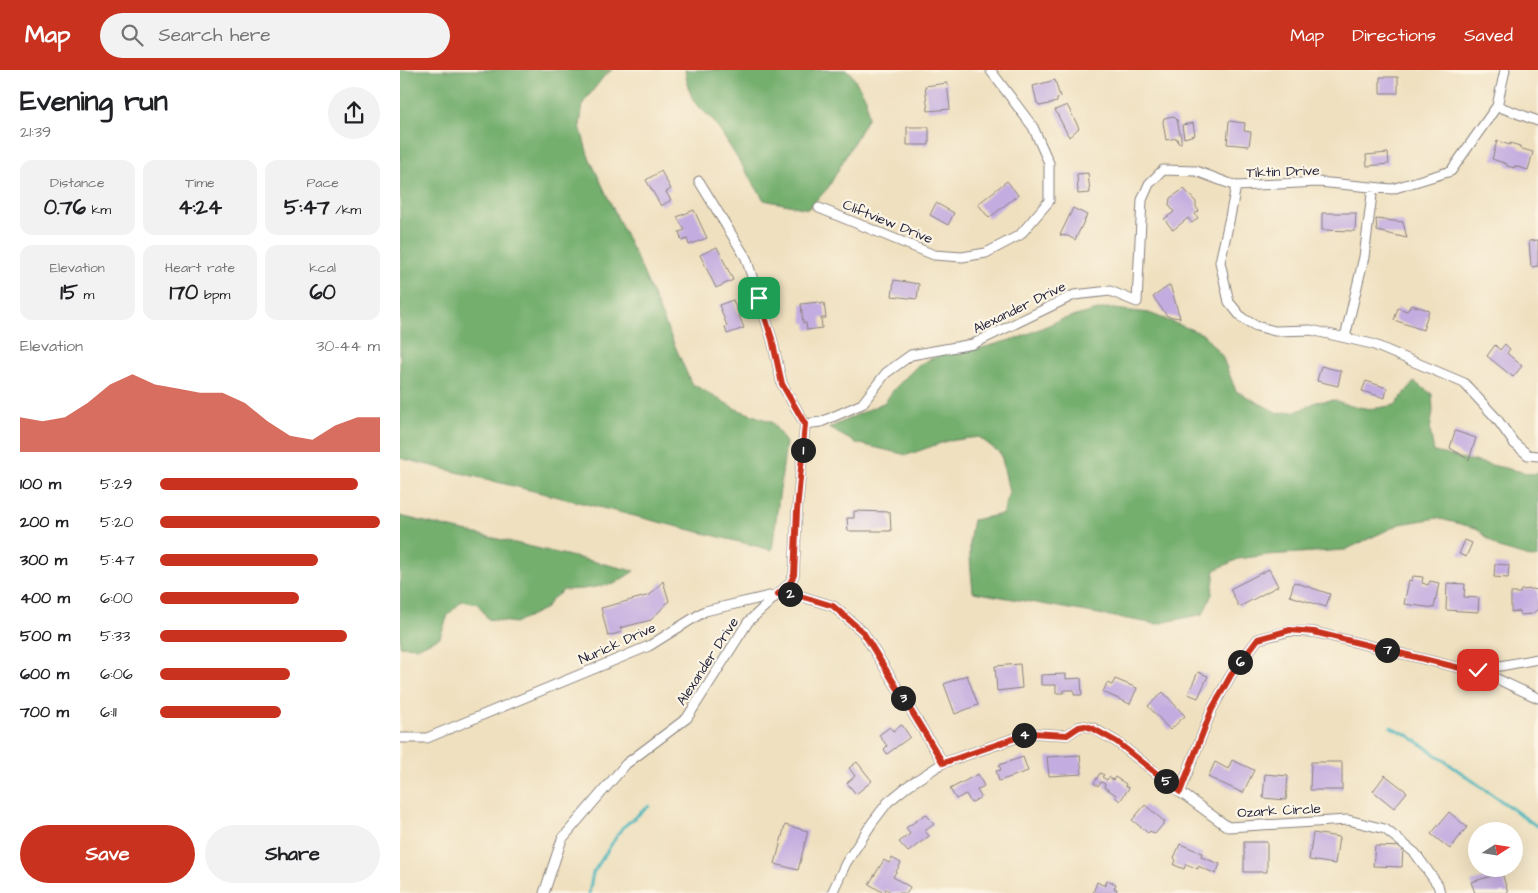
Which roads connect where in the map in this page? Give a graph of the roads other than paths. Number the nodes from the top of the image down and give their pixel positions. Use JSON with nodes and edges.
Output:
{"nodes":[{"id":1,"x":990,"y":70,"type":"edge"},
{"id":2,"x":1505,"y":70,"type":"edge"},
{"id":3,"x":1497,"y":106,"type":"junction"},
{"id":4,"x":1538,"y":121,"type":"edge"},
{"id":5,"x":699,"y":181,"type":"dead end"},
{"id":6,"x":1236,"y":186,"type":"junction"},
{"id":7,"x":1373,"y":187,"type":"junction"},
{"id":8,"x":819,"y":208,"type":"dead end"},
{"id":9,"x":1344,"y":337,"type":"junction"},
{"id":10,"x":805,"y":424,"type":"junction"},
{"id":11,"x":1538,"y":456,"type":"edge"},
{"id":12,"x":778,"y":594,"type":"junction"},
{"id":13,"x":1538,"y":659,"type":"edge"},
{"id":14,"x":1478,"y":670,"type":"junction"},
{"id":15,"x":1538,"y":698,"type":"edge"},
{"id":16,"x":400,"y":738,"type":"edge"},
{"id":17,"x":943,"y":763,"type":"junction"},
{"id":18,"x":1180,"y":792,"type":"junction"},
{"id":19,"x":544,"y":893,"type":"edge"},
{"id":20,"x":832,"y":893,"type":"edge"},
{"id":21,"x":1440,"y":893,"type":"edge"}],
"edges":[{"from":1,"to":8,"type":"street","name":"Cliftview Drive"},
{"from":2,"to":3,"type":"street","name":"Tiktin Drive"},
{"from":3,"to":4,"type":"street"},
{"from":3,"to":7,"type":"street","name":"Tiktin Drive"},
{"from":5,"to":10,"type":"street"},
{"from":6,"to":7,"type":"street","name":"Tiktin Drive"},
{"from":6,"to":9,"type":"street","name":"Tiktin Drive"},
{"from":6,"to":10,"type":"street","name":"Alexander Drive"},
{"from":7,"to":9,"type":"street"},
{"from":9,"to":11,"type":"street","name":"Tiktin Drive"},
{"from":10,"to":12,"type":"street","name":"Alexander Drive"},
{"from":12,"to":16,"type":"street","name":"Nurick Drive"},
{"from":12,"to":17,"type":"street","name":"Nurick Drive"},
{"from":12,"to":19,"type":"street","name":"Alexander Drive"},
{"from":13,"to":14,"type":"street"},
{"from":14,"to":15,"type":"street"},
{"from":14,"to":18,"type":"street"},
{"from":17,"to":18,"type":"street","name":"Ozark Circle"},
{"from":17,"to":20,"type":"street","name":"Ozark Circle"},
{"from":18,"to":21,"type":"street","name":"Ozark Circle"}]}
